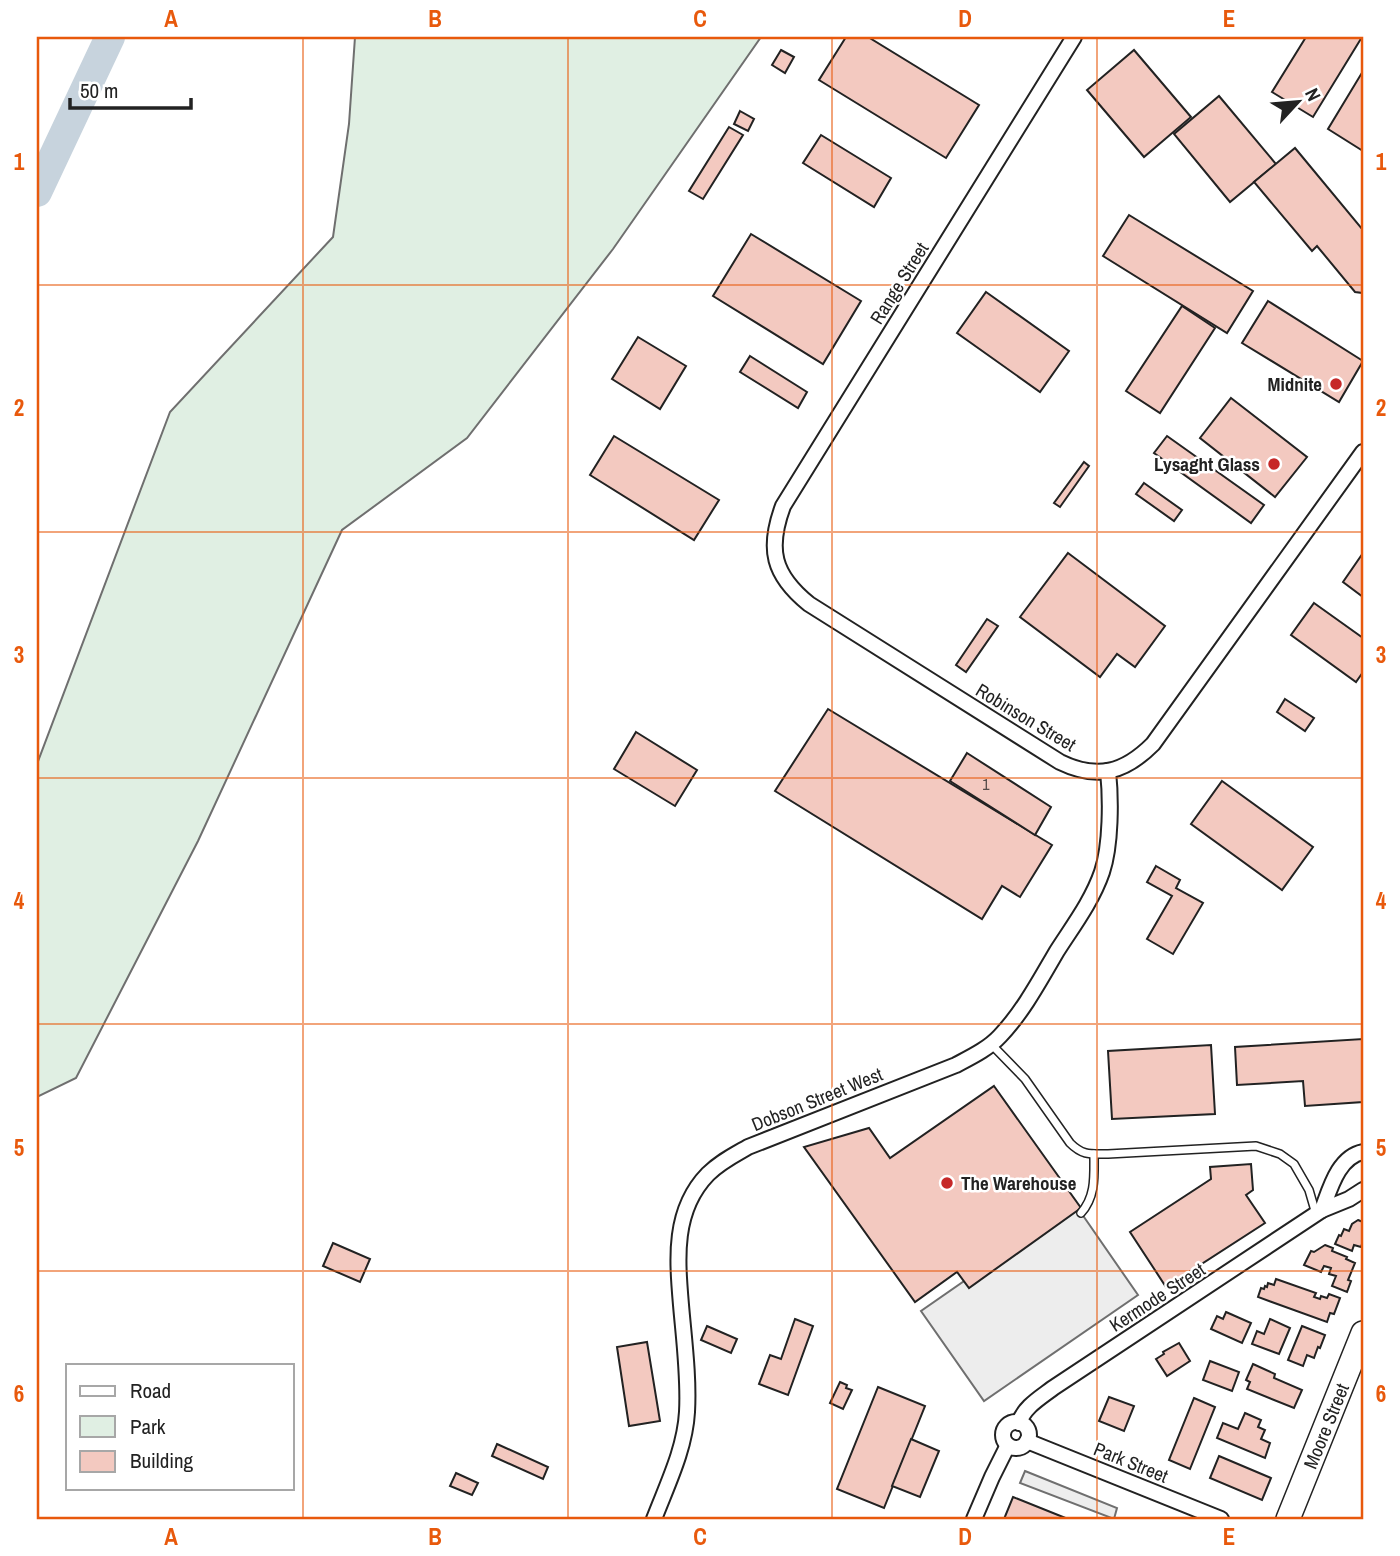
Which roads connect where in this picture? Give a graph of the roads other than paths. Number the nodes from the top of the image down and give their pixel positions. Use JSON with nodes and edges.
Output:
{"nodes":[{"id":1,"x":1074,"y":37,"type":"edge"},
{"id":2,"x":1363,"y":452,"type":"edge"},
{"id":3,"x":774,"y":555,"type":"joint"},
{"id":4,"x":1108,"y":771,"type":"junction"},
{"id":5,"x":991,"y":1044,"type":"junction"},
{"id":6,"x":1363,"y":1152,"type":"edge"},
{"id":7,"x":1094,"y":1154,"type":"junction"},
{"id":8,"x":1363,"y":1191,"type":"edge"},
{"id":9,"x":1320,"y":1212,"type":"junction"},
{"id":10,"x":1082,"y":1213,"type":"dead end"},
{"id":11,"x":1363,"y":1334,"type":"edge"},
{"id":12,"x":1019,"y":1423,"type":"junction"},
{"id":13,"x":1027,"y":1441,"type":"junction"},
{"id":14,"x":1008,"y":1445,"type":"junction"},
{"id":15,"x":654,"y":1519,"type":"edge"},
{"id":16,"x":974,"y":1519,"type":"edge"},
{"id":17,"x":1221,"y":1519,"type":"edge"},
{"id":18,"x":1288,"y":1519,"type":"edge"}],
"edges":[{"from":1,"to":3,"type":"street","name":"Range Street"},
{"from":2,"to":4,"type":"street","name":"Robinson Street"},
{"from":3,"to":4,"type":"street","name":"Robinson Street"},
{"from":4,"to":5,"type":"street","name":"Dobson Street West"},
{"from":5,"to":7,"type":"lane"},
{"from":5,"to":15,"type":"street","name":"Dobson Street West"},
{"from":6,"to":9,"type":"street"},
{"from":7,"to":9,"type":"lane"},
{"from":7,"to":10,"type":"lane"},
{"from":8,"to":9,"type":"street","name":"Kermode Street"},
{"from":9,"to":12,"type":"street","name":"Kermode Street"},
{"from":11,"to":18,"type":"main road","name":"Moore Street"},
{"from":12,"to":13,"type":"street"},
{"from":12,"to":14,"type":"street"},
{"from":13,"to":14,"type":"street"},
{"from":13,"to":17,"type":"street","name":"Park Street"},
{"from":14,"to":16,"type":"street"}]}
